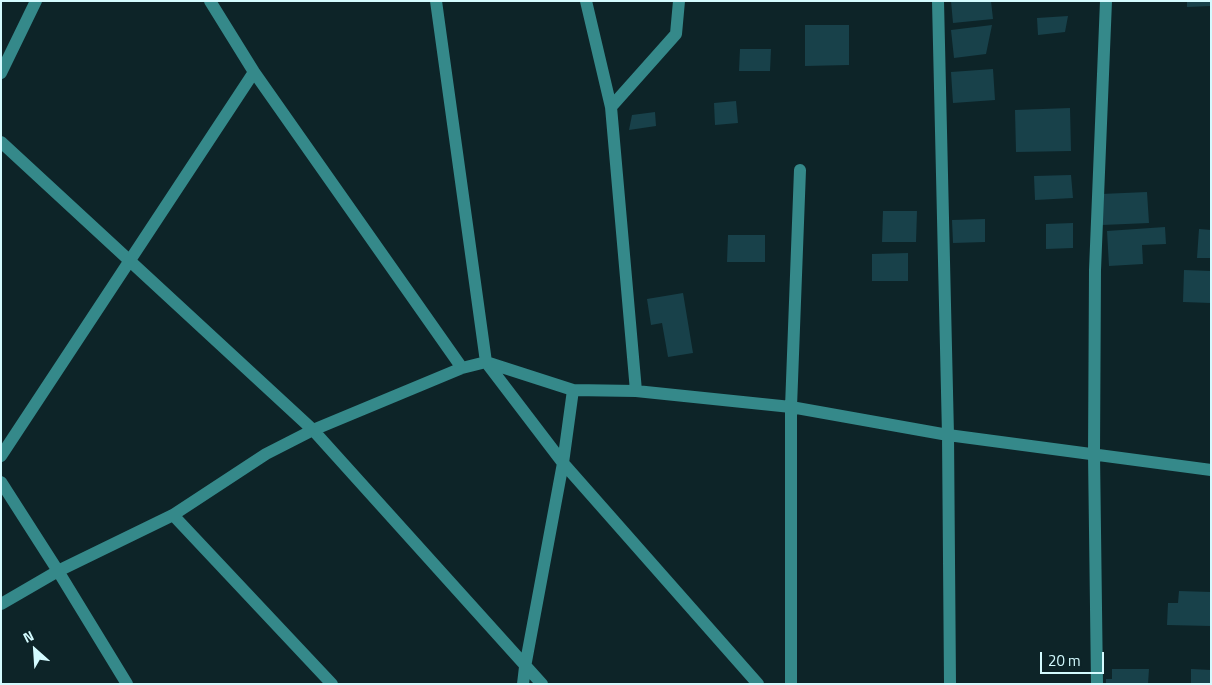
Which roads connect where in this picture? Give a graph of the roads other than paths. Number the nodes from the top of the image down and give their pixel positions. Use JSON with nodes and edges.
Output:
{"nodes":[{"id":1,"x":36,"y":1,"type":"edge"},
{"id":2,"x":210,"y":1,"type":"edge"},
{"id":3,"x":436,"y":1,"type":"edge"},
{"id":4,"x":586,"y":1,"type":"edge"},
{"id":5,"x":679,"y":1,"type":"edge"},
{"id":6,"x":938,"y":1,"type":"edge"},
{"id":7,"x":1106,"y":1,"type":"edge"},
{"id":8,"x":254,"y":72,"type":"junction"},
{"id":9,"x":1,"y":74,"type":"edge"},
{"id":10,"x":611,"y":106,"type":"junction"},
{"id":11,"x":1,"y":142,"type":"edge"},
{"id":12,"x":800,"y":170,"type":"dead end"},
{"id":13,"x":130,"y":260,"type":"junction"},
{"id":14,"x":486,"y":362,"type":"junction"},
{"id":15,"x":462,"y":368,"type":"junction"},
{"id":16,"x":573,"y":390,"type":"junction"},
{"id":17,"x":636,"y":390,"type":"junction"},
{"id":18,"x":791,"y":407,"type":"junction"},
{"id":19,"x":313,"y":430,"type":"junction"},
{"id":20,"x":948,"y":435,"type":"junction"},
{"id":21,"x":1094,"y":454,"type":"junction"},
{"id":22,"x":1,"y":456,"type":"edge"},
{"id":23,"x":563,"y":463,"type":"junction"},
{"id":24,"x":1211,"y":470,"type":"edge"},
{"id":25,"x":1,"y":482,"type":"edge"},
{"id":26,"x":173,"y":516,"type":"junction"},
{"id":27,"x":58,"y":570,"type":"junction"},
{"id":28,"x":1,"y":604,"type":"edge"},
{"id":29,"x":525,"y":667,"type":"junction"},
{"id":30,"x":127,"y":684,"type":"edge"},
{"id":31,"x":332,"y":684,"type":"edge"},
{"id":32,"x":523,"y":684,"type":"edge"},
{"id":33,"x":542,"y":684,"type":"edge"},
{"id":34,"x":758,"y":684,"type":"edge"},
{"id":35,"x":790,"y":684,"type":"edge"},
{"id":36,"x":950,"y":684,"type":"edge"},
{"id":37,"x":1097,"y":684,"type":"edge"}],
"edges":[{"from":1,"to":9,"type":"street"},
{"from":2,"to":8,"type":"street"},
{"from":3,"to":14,"type":"street"},
{"from":4,"to":10,"type":"street"},
{"from":5,"to":10,"type":"street"},
{"from":6,"to":20,"type":"street"},
{"from":7,"to":21,"type":"street"},
{"from":8,"to":13,"type":"street"},
{"from":8,"to":15,"type":"street"},
{"from":10,"to":17,"type":"street"},
{"from":11,"to":13,"type":"street"},
{"from":12,"to":18,"type":"street"},
{"from":13,"to":19,"type":"street"},
{"from":13,"to":22,"type":"street"},
{"from":14,"to":15,"type":"street"},
{"from":14,"to":16,"type":"street"},
{"from":14,"to":23,"type":"street"},
{"from":15,"to":19,"type":"street"},
{"from":16,"to":17,"type":"street"},
{"from":16,"to":23,"type":"street"},
{"from":17,"to":18,"type":"street"},
{"from":18,"to":20,"type":"street"},
{"from":18,"to":35,"type":"street"},
{"from":19,"to":26,"type":"street"},
{"from":19,"to":29,"type":"street"},
{"from":20,"to":21,"type":"street"},
{"from":20,"to":36,"type":"street"},
{"from":21,"to":24,"type":"street"},
{"from":21,"to":37,"type":"street"},
{"from":23,"to":29,"type":"street"},
{"from":23,"to":34,"type":"street"},
{"from":25,"to":27,"type":"street"},
{"from":26,"to":27,"type":"street"},
{"from":26,"to":31,"type":"street"},
{"from":27,"to":28,"type":"street"},
{"from":27,"to":30,"type":"street"},
{"from":29,"to":32,"type":"street"},
{"from":29,"to":33,"type":"street"}]}
